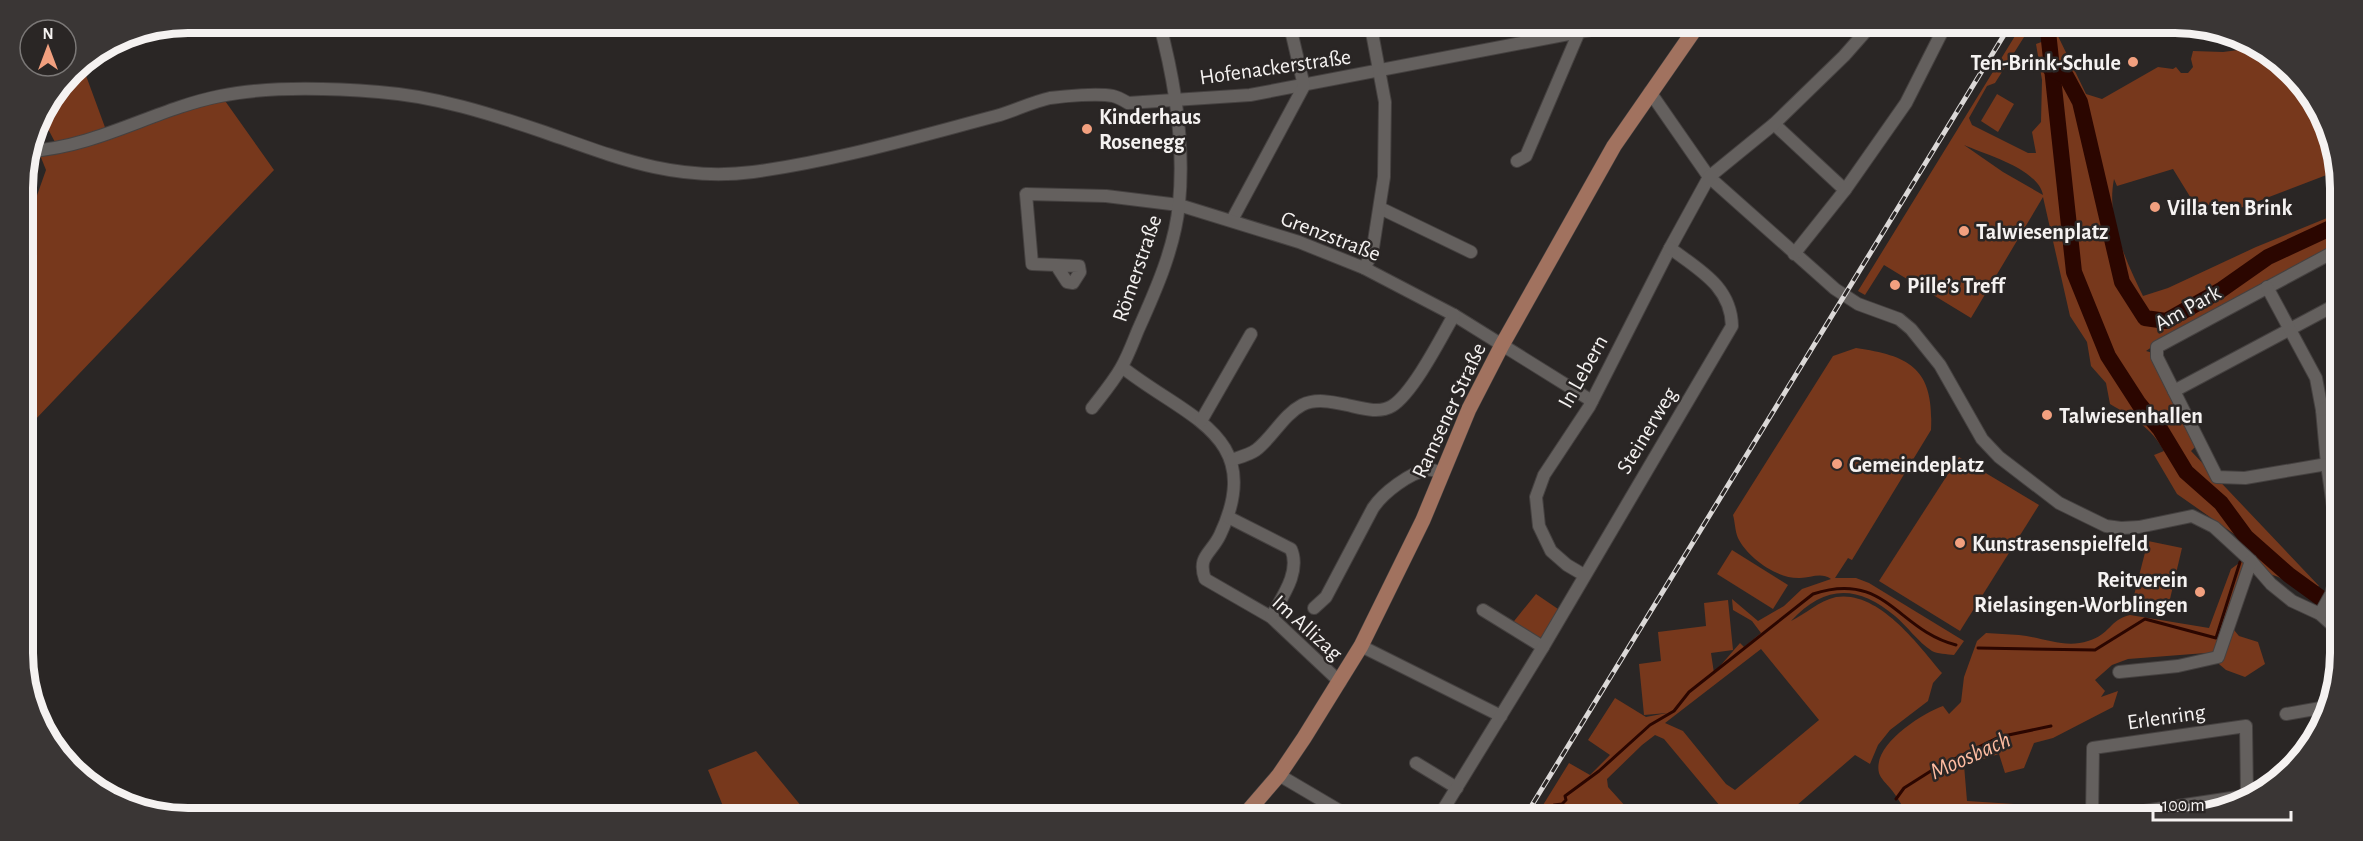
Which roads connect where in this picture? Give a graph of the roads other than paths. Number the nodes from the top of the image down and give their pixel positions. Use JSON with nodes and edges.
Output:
{"nodes":[{"id":1,"x":1162,"y":33,"type":"edge"},
{"id":2,"x":1292,"y":33,"type":"edge"},
{"id":3,"x":1372,"y":33,"type":"edge"},
{"id":4,"x":1550,"y":33,"type":"edge"},
{"id":5,"x":1575,"y":33,"type":"edge"},
{"id":6,"x":1692,"y":33,"type":"edge"},
{"id":7,"x":1864,"y":33,"type":"edge"},
{"id":8,"x":1941,"y":33,"type":"edge"},
{"id":9,"x":1380,"y":71,"type":"junction"},
{"id":10,"x":1304,"y":86,"type":"junction"},
{"id":11,"x":1650,"y":92,"type":"junction"},
{"id":12,"x":1177,"y":101,"type":"junction"},
{"id":13,"x":1774,"y":124,"type":"junction"},
{"id":14,"x":38,"y":150,"type":"edge"},
{"id":15,"x":1516,"y":161,"type":"dead end"},
{"id":16,"x":1709,"y":177,"type":"junction"},
{"id":17,"x":1845,"y":190,"type":"junction"},
{"id":18,"x":1179,"y":205,"type":"junction"},
{"id":19,"x":1380,"y":208,"type":"junction"},
{"id":20,"x":1232,"y":220,"type":"junction"},
{"id":21,"x":1670,"y":248,"type":"junction"},
{"id":22,"x":1471,"y":252,"type":"dead end"},
{"id":23,"x":1794,"y":254,"type":"junction"},
{"id":24,"x":2330,"y":254,"type":"edge"},
{"id":25,"x":1056,"y":266,"type":"dead end"},
{"id":26,"x":1364,"y":268,"type":"junction"},
{"id":27,"x":2267,"y":287,"type":"junction"},
{"id":28,"x":2330,"y":308,"type":"edge"},
{"id":29,"x":1454,"y":315,"type":"junction"},
{"id":30,"x":2290,"y":330,"type":"junction"},
{"id":31,"x":1251,"y":334,"type":"dead end"},
{"id":32,"x":1502,"y":345,"type":"junction"},
{"id":33,"x":1122,"y":367,"type":"junction"},
{"id":34,"x":2174,"y":391,"type":"junction"},
{"id":35,"x":1592,"y":401,"type":"junction"},
{"id":36,"x":2330,"y":406,"type":"edge"},
{"id":37,"x":1092,"y":408,"type":"dead end"},
{"id":38,"x":2322,"y":410,"type":"junction"},
{"id":39,"x":1201,"y":421,"type":"junction"},
{"id":40,"x":1231,"y":460,"type":"junction"},
{"id":41,"x":2327,"y":464,"type":"junction"},
{"id":42,"x":1442,"y":473,"type":"junction"},
{"id":43,"x":2330,"y":481,"type":"edge"},
{"id":44,"x":1230,"y":512,"type":"junction"},
{"id":45,"x":2251,"y":561,"type":"junction"},
{"id":46,"x":1584,"y":575,"type":"junction"},
{"id":47,"x":2330,"y":596,"type":"edge"},
{"id":48,"x":1314,"y":608,"type":"dead end"},
{"id":49,"x":1483,"y":609,"type":"dead end"},
{"id":50,"x":2322,"y":610,"type":"junction"},
{"id":51,"x":1271,"y":617,"type":"junction"},
{"id":52,"x":2330,"y":620,"type":"edge"},
{"id":53,"x":1361,"y":646,"type":"junction"},
{"id":54,"x":1543,"y":647,"type":"junction"},
{"id":55,"x":2119,"y":672,"type":"dead end"},
{"id":56,"x":1340,"y":682,"type":"junction"},
{"id":57,"x":2320,"y":708,"type":"edge"},
{"id":58,"x":2286,"y":714,"type":"dead end"},
{"id":59,"x":1501,"y":716,"type":"junction"},
{"id":60,"x":1416,"y":763,"type":"dead end"},
{"id":61,"x":1279,"y":775,"type":"junction"},
{"id":62,"x":1457,"y":788,"type":"junction"},
{"id":63,"x":2246,"y":791,"type":"edge"},
{"id":64,"x":2232,"y":797,"type":"edge"},
{"id":65,"x":1251,"y":808,"type":"edge"},
{"id":66,"x":1335,"y":808,"type":"edge"},
{"id":67,"x":1444,"y":808,"type":"edge"},
{"id":68,"x":2092,"y":808,"type":"edge"},
{"id":69,"x":2162,"y":808,"type":"edge"}],
"edges":[{"from":1,"to":12,"type":"street","name":"Römerstraße"},
{"from":2,"to":10,"type":"street"},
{"from":3,"to":9,"type":"street"},
{"from":4,"to":9,"type":"street","name":"Hofenackerstraße"},
{"from":5,"to":15,"type":"street"},
{"from":6,"to":11,"type":"main road","name":"Ramsener Straße"},
{"from":7,"to":13,"type":"street"},
{"from":8,"to":17,"type":"street"},
{"from":9,"to":10,"type":"street","name":"Hofenackerstraße"},
{"from":9,"to":19,"type":"street"},
{"from":10,"to":12,"type":"street","name":"Hofenackerstraße"},
{"from":10,"to":20,"type":"street"},
{"from":11,"to":16,"type":"street"},
{"from":11,"to":32,"type":"main road","name":"Ramsener Straße"},
{"from":12,"to":14,"type":"street","name":"Hofenackerstraße"},
{"from":12,"to":18,"type":"street","name":"Römerstraße"},
{"from":13,"to":16,"type":"street"},
{"from":13,"to":17,"type":"street"},
{"from":16,"to":21,"type":"street","name":"In Lebern"},
{"from":16,"to":23,"type":"street"},
{"from":17,"to":23,"type":"street"},
{"from":18,"to":20,"type":"street","name":"Grenzstraße"},
{"from":18,"to":25,"type":"street","name":"Grenzstraße"},
{"from":18,"to":33,"type":"street","name":"Römerstraße"},
{"from":19,"to":22,"type":"street"},
{"from":19,"to":26,"type":"street"},
{"from":20,"to":26,"type":"street","name":"Grenzstraße"},
{"from":21,"to":35,"type":"street","name":"In Lebern"},
{"from":21,"to":46,"type":"street","name":"Steinerweg"},
{"from":23,"to":45,"type":"street"},
{"from":24,"to":27,"type":"street","name":"Am Park"},
{"from":26,"to":29,"type":"street","name":"Grenzstraße"},
{"from":27,"to":30,"type":"street"},
{"from":27,"to":34,"type":"street","name":"Am Park"},
{"from":28,"to":30,"type":"street"},
{"from":29,"to":32,"type":"street","name":"Grenzstraße"},
{"from":29,"to":40,"type":"street"},
{"from":30,"to":34,"type":"street"},
{"from":30,"to":38,"type":"street"},
{"from":31,"to":39,"type":"street"},
{"from":32,"to":35,"type":"street","name":"Grenzstraße"},
{"from":32,"to":42,"type":"main road","name":"Ramsener Straße"},
{"from":33,"to":37,"type":"street","name":"Römerstraße"},
{"from":33,"to":39,"type":"street","name":"Im Allizag"},
{"from":34,"to":41,"type":"street"},
{"from":35,"to":46,"type":"street","name":"In Lebern"},
{"from":36,"to":38,"type":"street"},
{"from":38,"to":41,"type":"street"},
{"from":39,"to":40,"type":"street","name":"Im Allizag"},
{"from":40,"to":44,"type":"street","name":"Im Allizag"},
{"from":41,"to":43,"type":"street"},
{"from":42,"to":48,"type":"street"},
{"from":42,"to":53,"type":"main road","name":"Ramsener Straße"},
{"from":44,"to":51,"type":"street"},
{"from":44,"to":51,"type":"street","name":"Im Allizag"},
{"from":45,"to":50,"type":"street"},
{"from":45,"to":55,"type":"street"},
{"from":46,"to":54,"type":"street","name":"Steinerweg"},
{"from":47,"to":50,"type":"street"},
{"from":49,"to":54,"type":"street"},
{"from":50,"to":52,"type":"street"},
{"from":51,"to":56,"type":"street","name":"Im Allizag"},
{"from":53,"to":56,"type":"main road","name":"Ramsener Straße"},
{"from":53,"to":59,"type":"street"},
{"from":54,"to":59,"type":"street","name":"Steinerweg"},
{"from":56,"to":61,"type":"main road","name":"Ramsener Straße"},
{"from":57,"to":58,"type":"street"},
{"from":59,"to":62,"type":"street","name":"Steinerweg"},
{"from":60,"to":62,"type":"street"},
{"from":61,"to":65,"type":"main road","name":"Ramsener Straße"},
{"from":61,"to":66,"type":"street"},
{"from":62,"to":67,"type":"street","name":"Steinerweg"},
{"from":63,"to":68,"type":"street","name":"Erlenring"},
{"from":64,"to":69,"type":"street","name":"Erlenring"}]}
